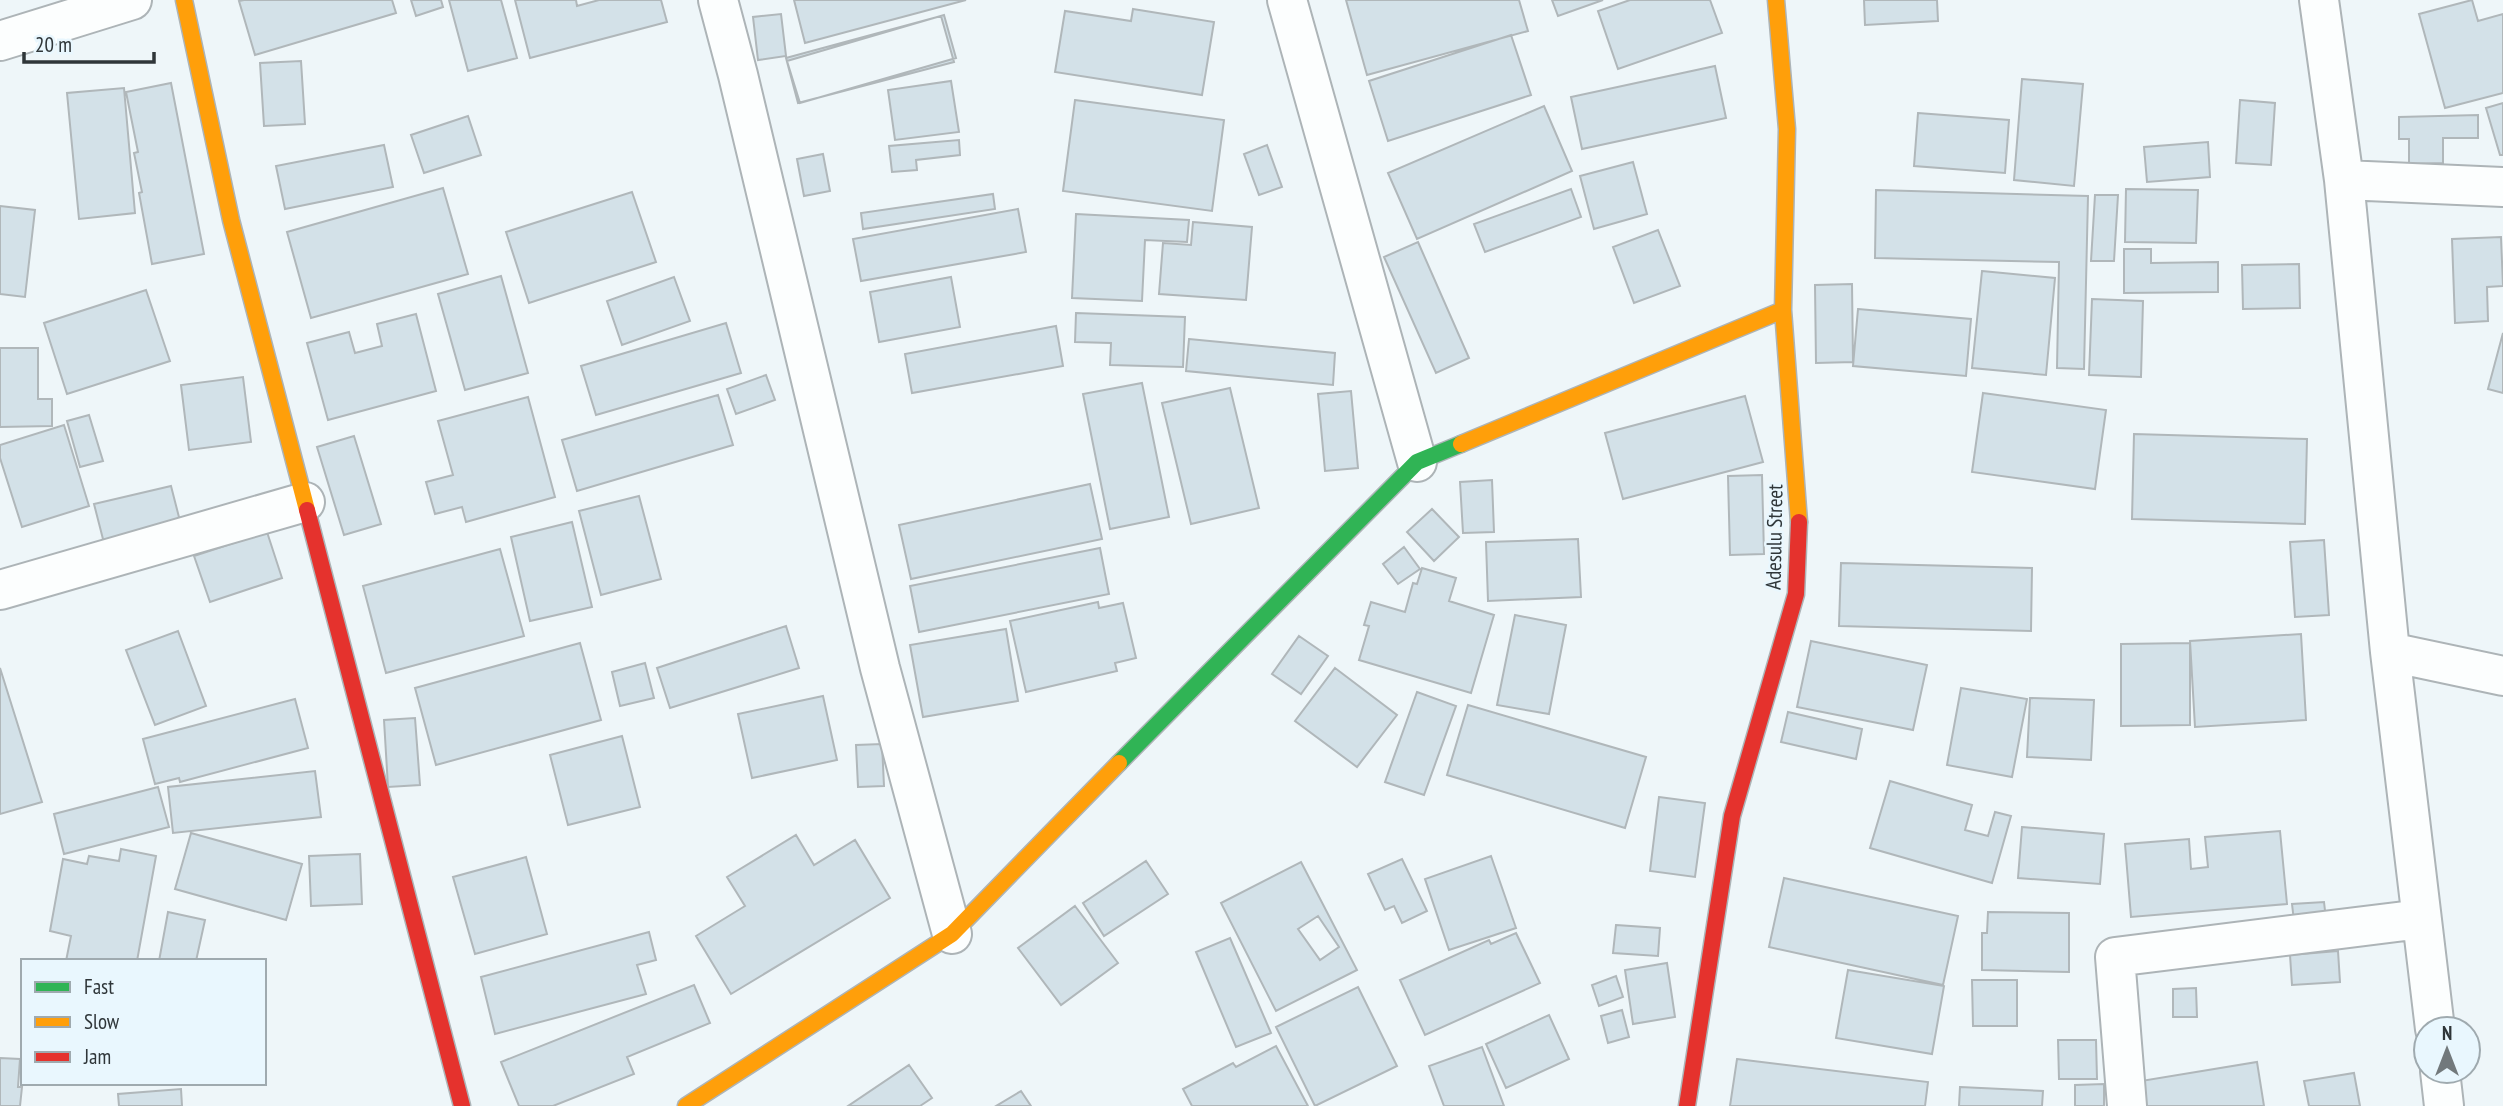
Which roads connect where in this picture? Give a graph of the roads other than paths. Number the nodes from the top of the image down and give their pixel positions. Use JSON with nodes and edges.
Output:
{"nodes":[{"id":1,"x":132,"y":0,"type":"edge"},
{"id":2,"x":184,"y":0,"type":"edge"},
{"id":3,"x":719,"y":0,"type":"edge"},
{"id":4,"x":1287,"y":0,"type":"edge"},
{"id":5,"x":1776,"y":0,"type":"edge"},
{"id":6,"x":2319,"y":0,"type":"edge"},
{"id":7,"x":0,"y":41,"type":"edge"},
{"id":8,"x":2344,"y":180,"type":"junction"},
{"id":9,"x":2503,"y":187,"type":"edge"},
{"id":10,"x":1783,"y":310,"type":"junction"},
{"id":11,"x":1418,"y":462,"type":"junction"},
{"id":12,"x":304,"y":502,"type":"junction"},
{"id":13,"x":0,"y":590,"type":"edge"},
{"id":14,"x":2390,"y":652,"type":"junction"},
{"id":15,"x":2503,"y":676,"type":"edge"},
{"id":16,"x":2421,"y":919,"type":"junction"},
{"id":17,"x":952,"y":934,"type":"junction"},
{"id":18,"x":2433,"y":1015,"type":"edge"},
{"id":19,"x":2442,"y":1085,"type":"edge"},
{"id":20,"x":462,"y":1106,"type":"edge"},
{"id":21,"x":687,"y":1106,"type":"edge"},
{"id":22,"x":1687,"y":1106,"type":"edge"},
{"id":23,"x":2127,"y":1106,"type":"edge"},
{"id":24,"x":2444,"y":1106,"type":"edge"}],
"edges":[{"from":1,"to":7,"type":"street"},
{"from":2,"to":12,"type":"street"},
{"from":3,"to":17,"type":"street"},
{"from":4,"to":11,"type":"street"},
{"from":5,"to":10,"type":"street","name":"Adesulu Street"},
{"from":6,"to":8,"type":"street"},
{"from":8,"to":9,"type":"street"},
{"from":8,"to":14,"type":"street"},
{"from":10,"to":11,"type":"street"},
{"from":10,"to":22,"type":"street","name":"Adesulu Street"},
{"from":11,"to":17,"type":"street"},
{"from":12,"to":13,"type":"street"},
{"from":12,"to":20,"type":"street"},
{"from":14,"to":15,"type":"street"},
{"from":14,"to":16,"type":"street"},
{"from":16,"to":18,"type":"street"},
{"from":16,"to":23,"type":"street"},
{"from":17,"to":21,"type":"street"},
{"from":19,"to":24,"type":"street"}]}
